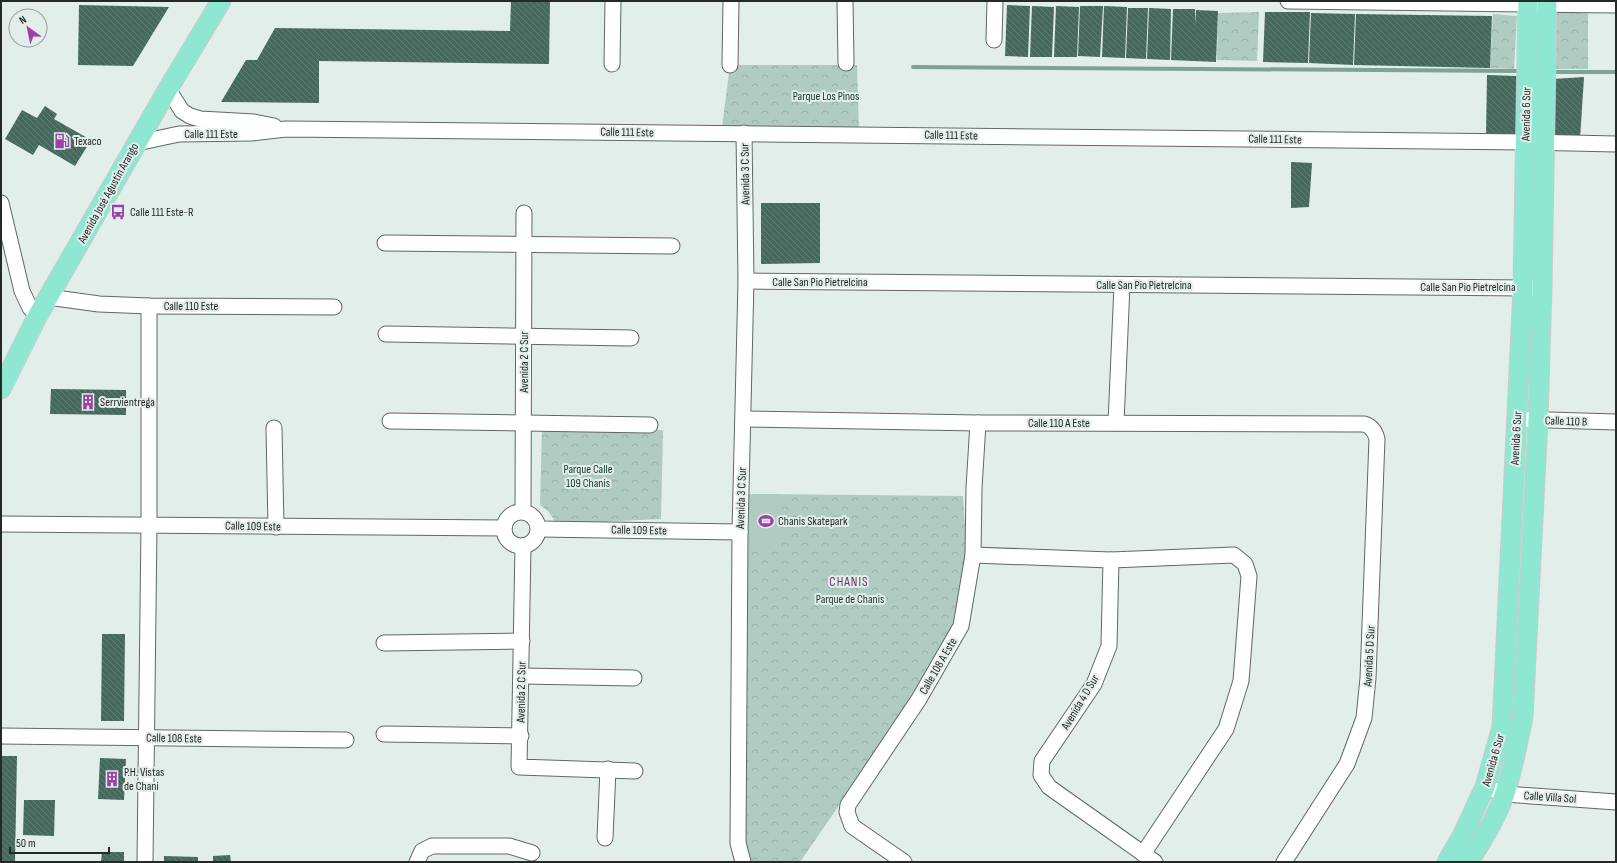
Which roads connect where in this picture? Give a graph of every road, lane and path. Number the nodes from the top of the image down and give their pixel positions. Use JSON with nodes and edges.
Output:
{"nodes":[{"id":1,"x":221,"y":1,"type":"edge"},
{"id":2,"x":613,"y":1,"type":"edge"},
{"id":3,"x":731,"y":1,"type":"edge"},
{"id":4,"x":845,"y":1,"type":"edge"},
{"id":5,"x":995,"y":1,"type":"edge"},
{"id":6,"x":1288,"y":1,"type":"edge"},
{"id":7,"x":1528,"y":3,"type":"edge"},
{"id":8,"x":1547,"y":3,"type":"edge"},
{"id":9,"x":1616,"y":5,"type":"edge"},
{"id":10,"x":994,"y":40,"type":"dead end"},
{"id":11,"x":846,"y":63,"type":"dead end"},
{"id":12,"x":612,"y":64,"type":"dead end"},
{"id":13,"x":730,"y":66,"type":"dead end"},
{"id":14,"x":168,"y":89,"type":"junction"},
{"id":15,"x":286,"y":129,"type":"junction"},
{"id":16,"x":744,"y":133,"type":"junction"},
{"id":17,"x":137,"y":142,"type":"junction"},
{"id":18,"x":1526,"y":142,"type":"junction"},
{"id":19,"x":1545,"y":142,"type":"junction"},
{"id":20,"x":1616,"y":144,"type":"edge"},
{"id":21,"x":1,"y":203,"type":"edge"},
{"id":22,"x":524,"y":213,"type":"dead end"},
{"id":23,"x":385,"y":243,"type":"dead end"},
{"id":24,"x":524,"y":244,"type":"junction"},
{"id":25,"x":672,"y":246,"type":"dead end"},
{"id":26,"x":746,"y":281,"type":"junction"},
{"id":27,"x":1122,"y":285,"type":"junction"},
{"id":28,"x":1523,"y":288,"type":"junction"},
{"id":29,"x":1542,"y":288,"type":"junction"},
{"id":30,"x":48,"y":297,"type":"junction"},
{"id":31,"x":149,"y":306,"type":"junction"},
{"id":32,"x":334,"y":307,"type":"dead end"},
{"id":33,"x":38,"y":315,"type":"junction"},
{"id":34,"x":386,"y":334,"type":"dead end"},
{"id":35,"x":524,"y":336,"type":"junction"},
{"id":36,"x":631,"y":338,"type":"dead end"},
{"id":37,"x":1,"y":389,"type":"edge"},
{"id":38,"x":743,"y":418,"type":"junction"},
{"id":39,"x":1517,"y":419,"type":"junction"},
{"id":40,"x":1538,"y":420,"type":"junction"},
{"id":41,"x":390,"y":421,"type":"dead end"},
{"id":42,"x":1616,"y":422,"type":"edge"},
{"id":43,"x":524,"y":423,"type":"junction"},
{"id":44,"x":978,"y":423,"type":"junction"},
{"id":45,"x":1116,"y":423,"type":"junction"},
{"id":46,"x":650,"y":424,"type":"dead end"},
{"id":47,"x":274,"y":428,"type":"dead end"},
{"id":48,"x":1373,"y":429,"type":"joint"},
{"id":49,"x":523,"y":511,"type":"junction"},
{"id":50,"x":1,"y":524,"type":"edge"},
{"id":51,"x":149,"y":525,"type":"junction"},
{"id":52,"x":276,"y":527,"type":"junction"},
{"id":53,"x":504,"y":528,"type":"junction"},
{"id":54,"x":539,"y":529,"type":"junction"},
{"id":55,"x":740,"y":532,"type":"junction"},
{"id":56,"x":523,"y":546,"type":"junction"},
{"id":57,"x":973,"y":555,"type":"junction"},
{"id":58,"x":1111,"y":560,"type":"junction"},
{"id":59,"x":522,"y":641,"type":"junction"},
{"id":60,"x":384,"y":643,"type":"dead end"},
{"id":61,"x":522,"y":676,"type":"junction"},
{"id":62,"x":634,"y":678,"type":"dead end"},
{"id":63,"x":384,"y":734,"type":"dead end"},
{"id":64,"x":1,"y":736,"type":"edge"},
{"id":65,"x":521,"y":736,"type":"junction"},
{"id":66,"x":146,"y":738,"type":"junction"},
{"id":67,"x":346,"y":740,"type":"dead end"},
{"id":68,"x":608,"y":769,"type":"junction"},
{"id":69,"x":635,"y":771,"type":"dead end"},
{"id":70,"x":1485,"y":787,"type":"junction"},
{"id":71,"x":1505,"y":794,"type":"junction"},
{"id":72,"x":1616,"y":802,"type":"edge"},
{"id":73,"x":605,"y":838,"type":"dead end"},
{"id":74,"x":532,"y":852,"type":"dead end"},
{"id":75,"x":419,"y":856,"type":"edge"},
{"id":76,"x":1149,"y":858,"type":"edge"},
{"id":77,"x":145,"y":862,"type":"edge"},
{"id":78,"x":743,"y":862,"type":"edge"},
{"id":79,"x":904,"y":862,"type":"edge"},
{"id":80,"x":1284,"y":862,"type":"edge"},
{"id":81,"x":1446,"y":862,"type":"edge"},
{"id":82,"x":1469,"y":862,"type":"edge"}],
"edges":[{"from":1,"to":14,"type":"main road","name":"Avenida José Agustín Arango"},
{"from":2,"to":12,"type":"street"},
{"from":3,"to":13,"type":"street"},
{"from":4,"to":11,"type":"street"},
{"from":5,"to":10,"type":"street"},
{"from":6,"to":7,"type":"street"},
{"from":7,"to":8,"type":"street"},
{"from":7,"to":18,"type":"main road","name":"Avenida 6 Sur"},
{"from":8,"to":9,"type":"street"},
{"from":8,"to":19,"type":"main road","name":"Avenida 6 Sur"},
{"from":14,"to":15,"type":"street","name":"Calle 111 Este"},
{"from":14,"to":17,"type":"main road","name":"Avenida José Agustín Arango"},
{"from":15,"to":16,"type":"street","name":"Calle 111 Este"},
{"from":15,"to":17,"type":"street","name":"Calle 111 Este"},
{"from":16,"to":18,"type":"street","name":"Calle 111 Este"},
{"from":16,"to":26,"type":"street","name":"Avenida 3 C Sur"},
{"from":17,"to":30,"type":"main road","name":"Avenida José Agustín Arango"},
{"from":18,"to":19,"type":"street","name":"Calle 111 Este"},
{"from":18,"to":28,"type":"main road","name":"Avenida 6 Sur"},
{"from":19,"to":20,"type":"street","name":"Calle 111 Este"},
{"from":19,"to":29,"type":"main road","name":"Avenida 6 Sur"},
{"from":21,"to":33,"type":"street"},
{"from":22,"to":24,"type":"street","name":"Avenida 2 C Sur"},
{"from":23,"to":24,"type":"street"},
{"from":24,"to":25,"type":"street"},
{"from":24,"to":35,"type":"street","name":"Avenida 2 C Sur"},
{"from":26,"to":27,"type":"street","name":"Calle San Pio Pietrelcina"},
{"from":26,"to":38,"type":"street","name":"Avenida 3 C Sur"},
{"from":27,"to":28,"type":"street","name":"Calle San Pio Pietrelcina"},
{"from":27,"to":45,"type":"street"},
{"from":28,"to":29,"type":"street","name":"Calle San Pio Pietrelcina"},
{"from":28,"to":39,"type":"main road","name":"Avenida 6 Sur"},
{"from":29,"to":40,"type":"main road","name":"Avenida 6 Sur"},
{"from":30,"to":31,"type":"street","name":"Calle 110 Este"},
{"from":30,"to":33,"type":"main road","name":"Avenida José Agustín Arango"},
{"from":31,"to":32,"type":"street","name":"Calle 110 Este"},
{"from":31,"to":51,"type":"street"},
{"from":33,"to":37,"type":"main road","name":"Avenida José Agustín Arango"},
{"from":34,"to":35,"type":"street"},
{"from":35,"to":36,"type":"street"},
{"from":35,"to":43,"type":"street","name":"Avenida 2 C Sur"},
{"from":38,"to":44,"type":"street","name":"Calle 110 A Este"},
{"from":38,"to":55,"type":"street","name":"Avenida 3 C Sur"},
{"from":39,"to":40,"type":"street","name":"Calle 110 B"},
{"from":39,"to":70,"type":"main road","name":"Avenida 6 Sur"},
{"from":40,"to":42,"type":"street","name":"Calle 110 B"},
{"from":40,"to":71,"type":"main road","name":"Avenida 6 Sur"},
{"from":41,"to":43,"type":"street"},
{"from":43,"to":46,"type":"street"},
{"from":43,"to":49,"type":"street","name":"Avenida 2 C Sur"},
{"from":44,"to":45,"type":"street","name":"Calle 110 A Este"},
{"from":44,"to":57,"type":"street","name":"Calle 108 A Este"},
{"from":45,"to":48,"type":"street","name":"Calle 110 A Este"},
{"from":47,"to":52,"type":"street"},
{"from":48,"to":80,"type":"street","name":"Avenida 5 D Sur"},
{"from":49,"to":53,"type":"street"},
{"from":49,"to":54,"type":"street"},
{"from":50,"to":51,"type":"street","name":"Calle 109 Este"},
{"from":51,"to":52,"type":"street","name":"Calle 109 Este"},
{"from":51,"to":66,"type":"street"},
{"from":52,"to":53,"type":"street","name":"Calle 109 Este"},
{"from":53,"to":56,"type":"street"},
{"from":54,"to":55,"type":"street","name":"Calle 109 Este"},
{"from":54,"to":56,"type":"street"},
{"from":55,"to":78,"type":"street","name":"Avenida 3 C Sur"},
{"from":56,"to":59,"type":"street","name":"Avenida 2 C Sur"},
{"from":57,"to":58,"type":"street"},
{"from":57,"to":79,"type":"street","name":"Calle 108 A Este"},
{"from":58,"to":76,"type":"street","name":"Avenida 4 D Sur"},
{"from":58,"to":76,"type":"street"},
{"from":59,"to":60,"type":"street"},
{"from":59,"to":61,"type":"street","name":"Avenida 2 C Sur"},
{"from":61,"to":62,"type":"street"},
{"from":61,"to":65,"type":"street","name":"Avenida 2 C Sur"},
{"from":63,"to":65,"type":"street"},
{"from":64,"to":66,"type":"street","name":"Calle 108 Este"},
{"from":65,"to":68,"type":"street","name":"Avenida 2 C Sur"},
{"from":66,"to":67,"type":"street","name":"Calle 108 Este"},
{"from":66,"to":77,"type":"street"},
{"from":68,"to":69,"type":"street"},
{"from":68,"to":73,"type":"street"},
{"from":70,"to":71,"type":"street","name":"Calle Villa Sol"},
{"from":70,"to":81,"type":"main road","name":"Avenida 6 Sur"},
{"from":71,"to":72,"type":"street","name":"Calle Villa Sol"},
{"from":71,"to":82,"type":"main road","name":"Avenida 6 Sur"},
{"from":74,"to":75,"type":"street"}]}
